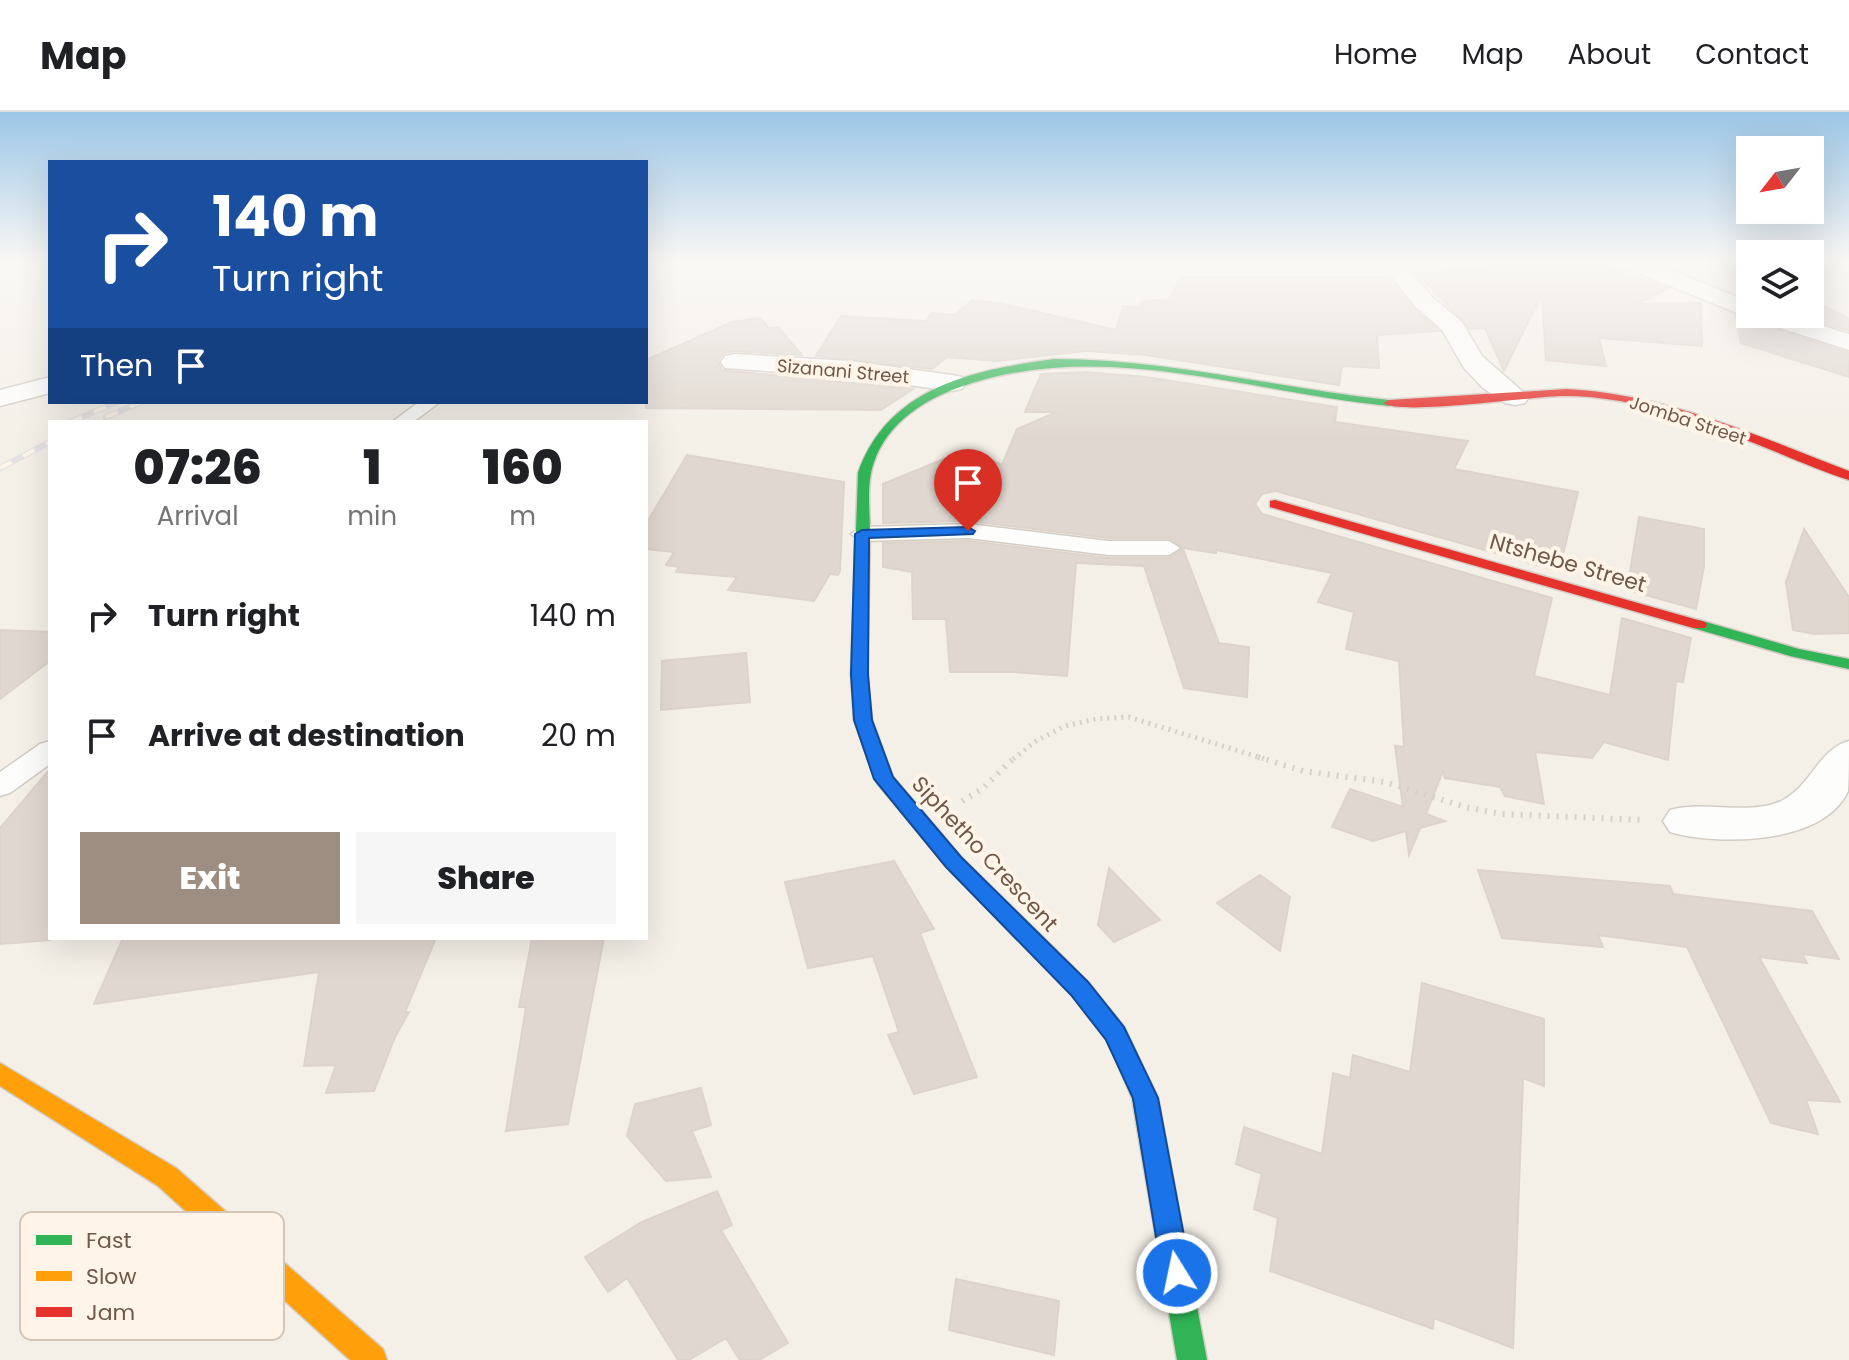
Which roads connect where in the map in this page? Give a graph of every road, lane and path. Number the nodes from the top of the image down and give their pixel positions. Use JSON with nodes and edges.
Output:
{"nodes":[{"id":1,"x":1446,"y":321,"type":"edge"},
{"id":2,"x":1804,"y":328,"type":"edge"},
{"id":3,"x":1849,"y":342,"type":"edge"},
{"id":4,"x":734,"y":362,"type":"dead end"},
{"id":5,"x":952,"y":383,"type":"junction"},
{"id":6,"x":48,"y":386,"type":"edge"},
{"id":7,"x":1515,"y":397,"type":"junction"},
{"id":8,"x":0,"y":398,"type":"edge"},
{"id":9,"x":428,"y":404,"type":"edge"},
{"id":10,"x":404,"y":420,"type":"edge"},
{"id":11,"x":1849,"y":476,"type":"edge"},
{"id":12,"x":1275,"y":504,"type":"dead end"},
{"id":13,"x":862,"y":534,"type":"junction"},
{"id":14,"x":1169,"y":548,"type":"dead end"},
{"id":15,"x":1849,"y":664,"type":"edge"},
{"id":16,"x":48,"y":751,"type":"edge"},
{"id":17,"x":1849,"y":755,"type":"edge"},
{"id":18,"x":0,"y":786,"type":"edge"},
{"id":19,"x":911,"y":813,"type":"junction"},
{"id":20,"x":1687,"y":821,"type":"joint"},
{"id":21,"x":0,"y":1073,"type":"edge"},
{"id":22,"x":206,"y":1212,"type":"edge"},
{"id":23,"x":284,"y":1281,"type":"edge"},
{"id":24,"x":372,"y":1360,"type":"edge"},
{"id":25,"x":1192,"y":1360,"type":"edge"}],
"edges":[{"from":1,"to":7,"type":"street"},
{"from":2,"to":3,"type":"street"},
{"from":4,"to":5,"type":"street","name":"Sizanani Street"},
{"from":5,"to":7,"type":"street","name":"Siphetho Crescent"},
{"from":5,"to":13,"type":"street","name":"Siphetho Crescent"},
{"from":6,"to":8,"type":"street"},
{"from":7,"to":11,"type":"street","name":"Jomba Street"},
{"from":9,"to":10,"type":"lane"},
{"from":12,"to":15,"type":"street","name":"Ntshebe Street"},
{"from":13,"to":14,"type":"lane"},
{"from":13,"to":19,"type":"street","name":"Siphetho Crescent"},
{"from":16,"to":18,"type":"lane"},
{"from":17,"to":20,"type":"street"},
{"from":19,"to":20,"type":"path"},
{"from":19,"to":25,"type":"street","name":"Siphetho Crescent"},
{"from":21,"to":22,"type":"street"},
{"from":23,"to":24,"type":"street"}]}
